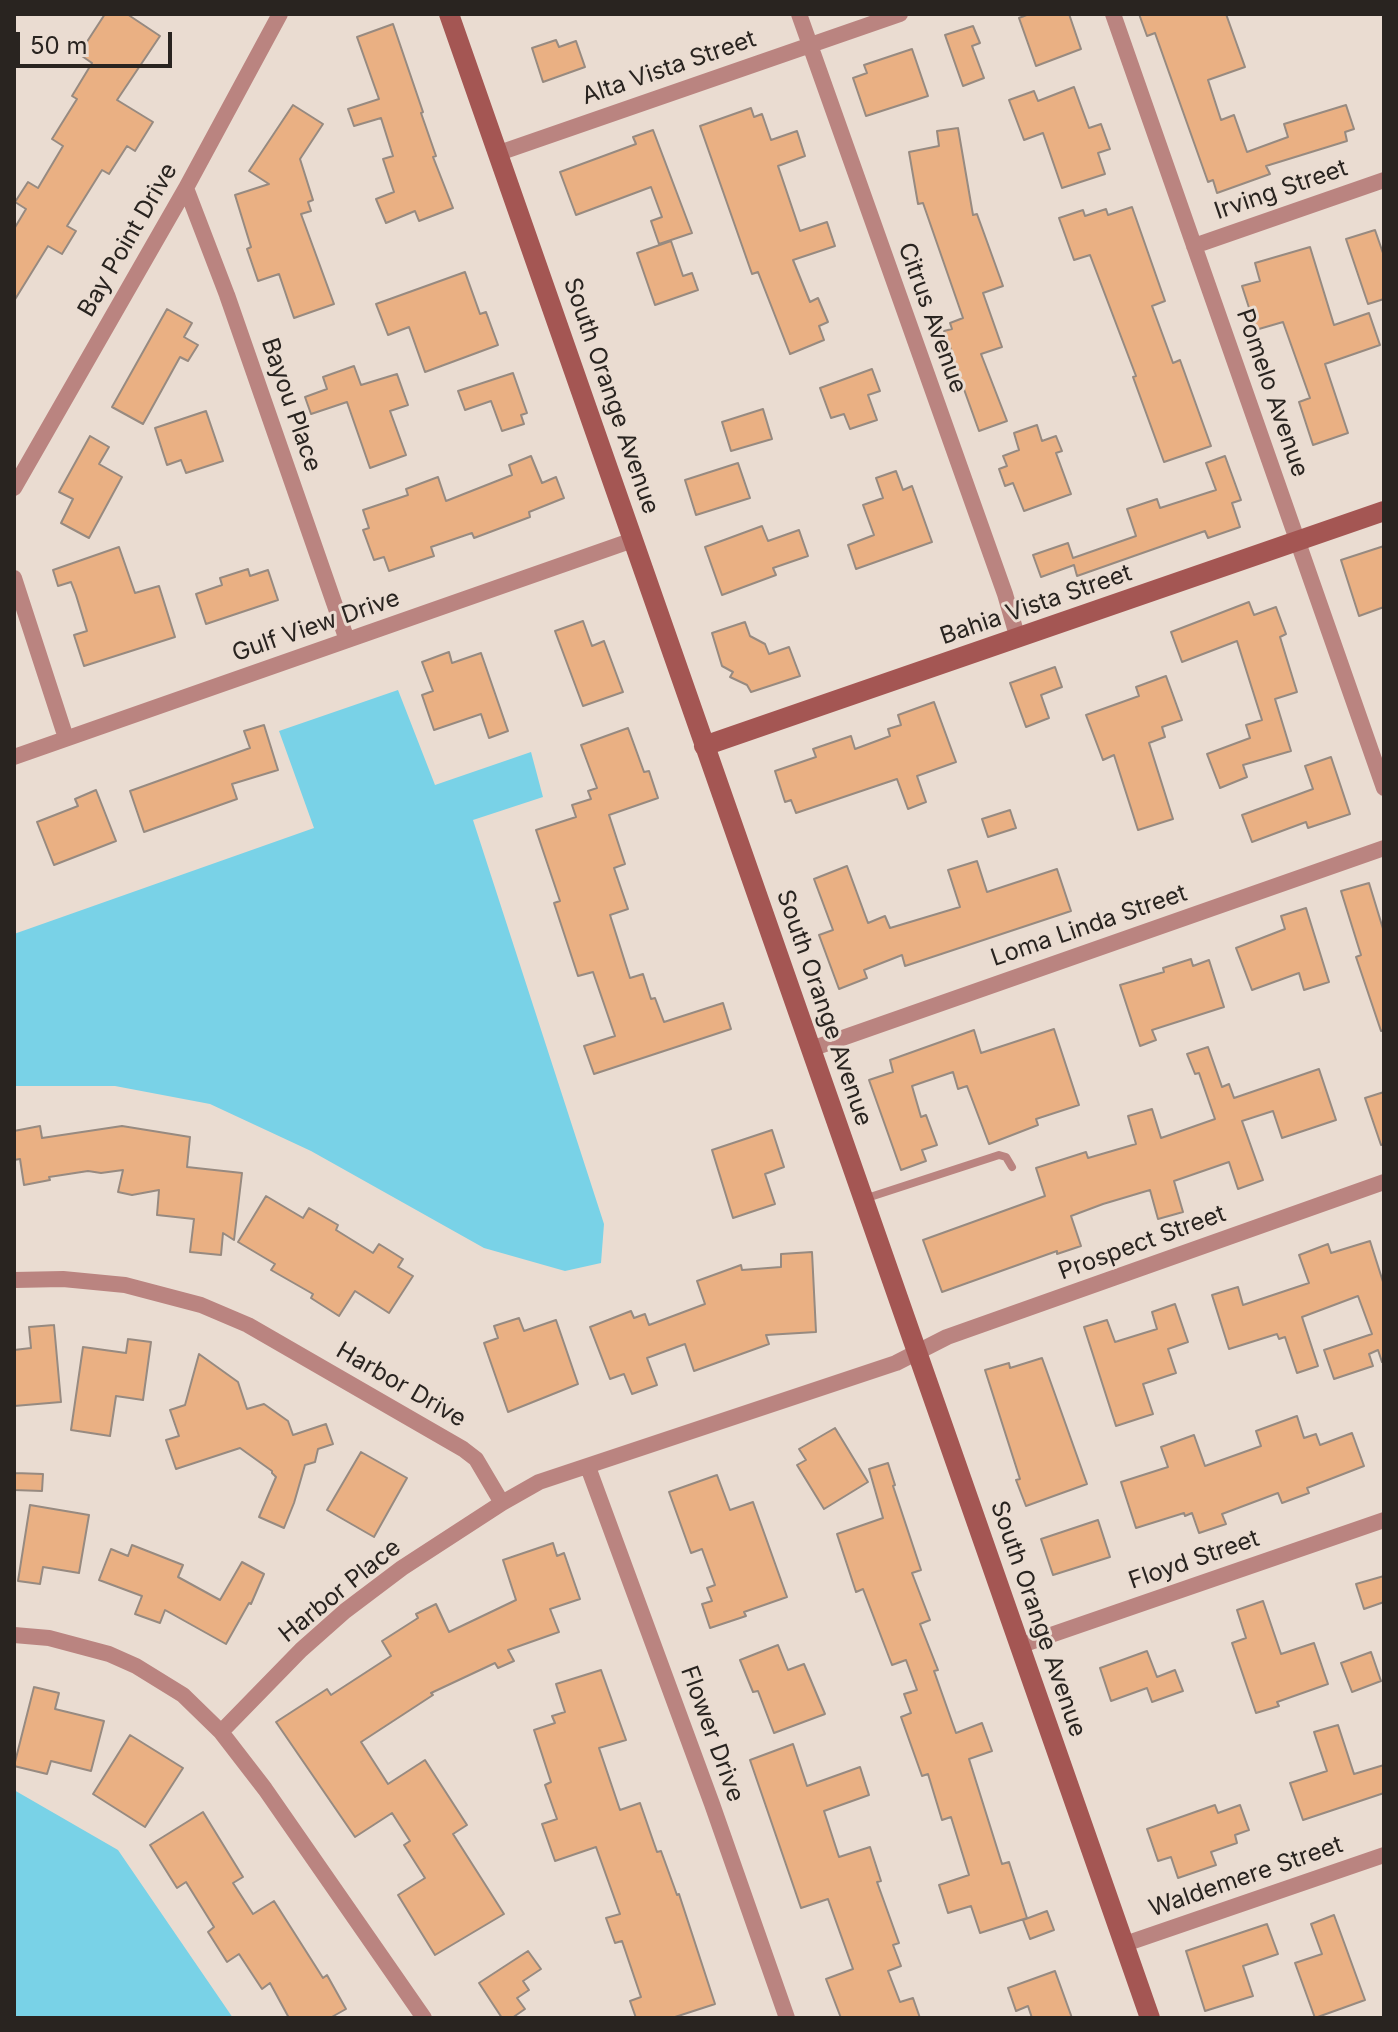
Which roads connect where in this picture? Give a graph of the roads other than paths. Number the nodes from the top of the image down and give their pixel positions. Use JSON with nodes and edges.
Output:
{"nodes":[{"id":1,"x":280,"y":14,"type":"edge"},
{"id":2,"x":449,"y":14,"type":"edge"},
{"id":3,"x":799,"y":14,"type":"edge"},
{"id":4,"x":900,"y":14,"type":"edge"},
{"id":5,"x":1113,"y":14,"type":"edge"},
{"id":6,"x":809,"y":45,"type":"junction"},
{"id":7,"x":499,"y":153,"type":"junction"},
{"id":8,"x":1384,"y":180,"type":"edge"},
{"id":9,"x":186,"y":188,"type":"junction"},
{"id":10,"x":1194,"y":246,"type":"junction"},
{"id":11,"x":14,"y":488,"type":"edge"},
{"id":12,"x":1384,"y":511,"type":"edge"},
{"id":13,"x":633,"y":540,"type":"junction"},
{"id":14,"x":1299,"y":541,"type":"junction"},
{"id":15,"x":14,"y":578,"type":"edge"},
{"id":16,"x":1018,"y":639,"type":"junction"},
{"id":17,"x":347,"y":640,"type":"junction"},
{"id":18,"x":66,"y":738,"type":"junction"},
{"id":19,"x":704,"y":746,"type":"junction"},
{"id":20,"x":14,"y":757,"type":"edge"},
{"id":21,"x":1384,"y":788,"type":"edge"},
{"id":22,"x":1384,"y":848,"type":"edge"},
{"id":23,"x":811,"y":1049,"type":"junction"},
{"id":24,"x":1012,"y":1167,"type":"dead end"},
{"id":25,"x":1384,"y":1182,"type":"edge"},
{"id":26,"x":863,"y":1199,"type":"junction"},
{"id":27,"x":14,"y":1280,"type":"edge"},
{"id":28,"x":916,"y":1351,"type":"junction"},
{"id":29,"x":588,"y":1467,"type":"junction"},
{"id":30,"x":502,"y":1503,"type":"junction"},
{"id":31,"x":1384,"y":1520,"type":"edge"},
{"id":32,"x":14,"y":1635,"type":"edge"},
{"id":33,"x":1019,"y":1646,"type":"junction"},
{"id":34,"x":221,"y":1732,"type":"junction"},
{"id":35,"x":1384,"y":1855,"type":"edge"},
{"id":36,"x":1125,"y":1944,"type":"junction"},
{"id":37,"x":424,"y":2018,"type":"edge"},
{"id":38,"x":787,"y":2018,"type":"edge"},
{"id":39,"x":1150,"y":2018,"type":"edge"}],
"edges":[{"from":1,"to":9,"type":"street","name":"Bay Point Drive"},
{"from":2,"to":7,"type":"street","name":"South Orange Avenue"},
{"from":3,"to":6,"type":"street","name":"Citrus Avenue"},
{"from":4,"to":6,"type":"street","name":"Alta Vista Street"},
{"from":5,"to":10,"type":"street","name":"Pomelo Avenue"},
{"from":6,"to":7,"type":"street","name":"Alta Vista Street"},
{"from":6,"to":16,"type":"street","name":"Citrus Avenue"},
{"from":7,"to":13,"type":"street","name":"South Orange Avenue"},
{"from":8,"to":10,"type":"street","name":"Irving Street"},
{"from":9,"to":11,"type":"street","name":"Bay Point Drive"},
{"from":9,"to":17,"type":"street","name":"Bayou Place"},
{"from":10,"to":14,"type":"street","name":"Pomelo Avenue"},
{"from":12,"to":14,"type":"street","name":"Bahia Vista Street"},
{"from":13,"to":17,"type":"street","name":"Gulf View Drive"},
{"from":13,"to":19,"type":"street","name":"South Orange Avenue"},
{"from":14,"to":16,"type":"street","name":"Bahia Vista Street"},
{"from":14,"to":21,"type":"street","name":"Pomelo Avenue"},
{"from":15,"to":18,"type":"street"},
{"from":16,"to":19,"type":"street","name":"Bahia Vista Street"},
{"from":17,"to":18,"type":"street","name":"Gulf View Drive"},
{"from":18,"to":20,"type":"street","name":"Gulf View Drive"},
{"from":19,"to":23,"type":"street","name":"South Orange Avenue"},
{"from":22,"to":23,"type":"street","name":"Loma Linda Street"},
{"from":23,"to":26,"type":"street","name":"South Orange Avenue"},
{"from":24,"to":26,"type":"lane"},
{"from":25,"to":28,"type":"street","name":"Prospect Street"},
{"from":26,"to":28,"type":"street","name":"South Orange Avenue"},
{"from":27,"to":30,"type":"street","name":"Harbor Drive"},
{"from":28,"to":29,"type":"street"},
{"from":28,"to":33,"type":"street","name":"South Orange Avenue"},
{"from":29,"to":30,"type":"street"},
{"from":29,"to":38,"type":"street","name":"Flower Drive"},
{"from":30,"to":34,"type":"street","name":"Harbor Place"},
{"from":31,"to":33,"type":"street","name":"Floyd Street"},
{"from":32,"to":34,"type":"street"},
{"from":33,"to":36,"type":"street","name":"South Orange Avenue"},
{"from":34,"to":37,"type":"street"},
{"from":35,"to":36,"type":"street","name":"Waldemere Street"},
{"from":36,"to":39,"type":"street","name":"South Orange Avenue"}]}
